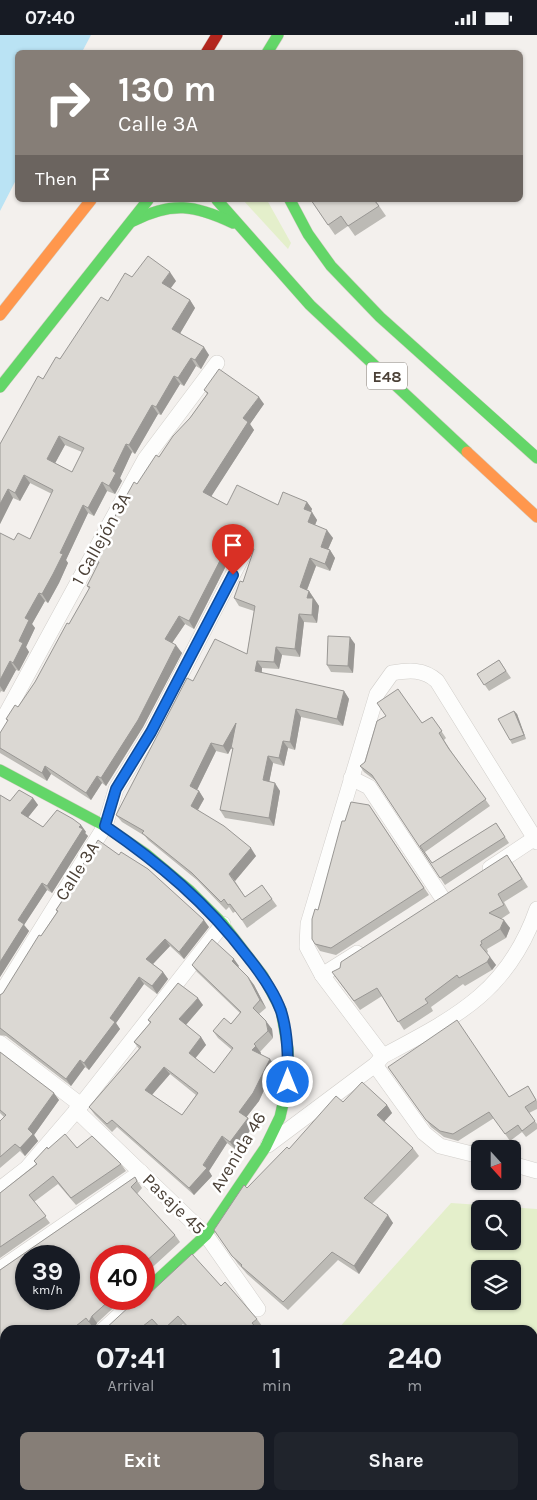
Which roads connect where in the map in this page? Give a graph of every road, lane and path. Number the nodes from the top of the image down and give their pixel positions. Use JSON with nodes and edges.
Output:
{"nodes":[{"id":1,"x":217,"y":35,"type":"edge"},
{"id":2,"x":276,"y":37,"type":"edge"},
{"id":3,"x":208,"y":50,"type":"edge"},
{"id":4,"x":269,"y":50,"type":"edge"},
{"id":5,"x":274,"y":50,"type":"edge"},
{"id":6,"x":90,"y":202,"type":"edge"},
{"id":7,"x":146,"y":202,"type":"edge"},
{"id":8,"x":220,"y":202,"type":"edge"},
{"id":9,"x":291,"y":202,"type":"edge"},
{"id":10,"x":125,"y":226,"type":"junction"},
{"id":11,"x":244,"y":229,"type":"junction"},
{"id":12,"x":0,"y":315,"type":"edge"},
{"id":13,"x":217,"y":363,"type":"dead end"},
{"id":14,"x":0,"y":387,"type":"edge"},
{"id":15,"x":537,"y":458,"type":"edge"},
{"id":16,"x":537,"y":517,"type":"edge"},
{"id":17,"x":242,"y":557,"type":"dead end"},
{"id":18,"x":0,"y":725,"type":"edge"},
{"id":19,"x":0,"y":770,"type":"edge"},
{"id":20,"x":351,"y":778,"type":"junction"},
{"id":21,"x":105,"y":826,"type":"junction"},
{"id":22,"x":536,"y":840,"type":"edge"},
{"id":23,"x":474,"y":879,"type":"edge"},
{"id":24,"x":458,"y":889,"type":"edge"},
{"id":25,"x":443,"y":899,"type":"junction"},
{"id":26,"x":427,"y":909,"type":"edge"},
{"id":27,"x":537,"y":909,"type":"edge"},
{"id":28,"x":223,"y":924,"type":"junction"},
{"id":29,"x":371,"y":945,"type":"edge"},
{"id":30,"x":322,"y":975,"type":"junction"},
{"id":31,"x":0,"y":995,"type":"edge"},
{"id":32,"x":0,"y":1043,"type":"edge"},
{"id":33,"x":379,"y":1060,"type":"junction"},
{"id":34,"x":79,"y":1108,"type":"junction"},
{"id":35,"x":265,"y":1148,"type":"junction"},
{"id":36,"x":471,"y":1154,"type":"edge"},
{"id":37,"x":521,"y":1167,"type":"edge"},
{"id":38,"x":537,"y":1171,"type":"edge"},
{"id":39,"x":141,"y":1172,"type":"junction"},
{"id":40,"x":0,"y":1189,"type":"edge"},
{"id":41,"x":206,"y":1235,"type":"junction"},
{"id":42,"x":0,"y":1269,"type":"edge"},
{"id":43,"x":155,"y":1282,"type":"edge"},
{"id":44,"x":258,"y":1309,"type":"dead end"},
{"id":45,"x":125,"y":1310,"type":"edge"},
{"id":46,"x":108,"y":1325,"type":"edge"}],
"edges":[{"from":1,"to":3,"type":"main road"},
{"from":2,"to":4,"type":"main road"},
{"from":2,"to":5,"type":"main road"},
{"from":6,"to":12,"type":"main road"},
{"from":7,"to":10,"type":"main road"},
{"from":8,"to":11,"type":"main road","number":"E48"},
{"from":9,"to":15,"type":"main road","number":"E48"},
{"from":10,"to":11,"type":"main road"},
{"from":10,"to":14,"type":"main road"},
{"from":11,"to":16,"type":"main road","number":"E48"},
{"from":13,"to":18,"type":"street","name":"1 Callejón 3A"},
{"from":17,"to":21,"type":"street","name":"Calle 3A"},
{"from":19,"to":21,"type":"main road","name":"Avenida 46"},
{"from":20,"to":22,"type":"street"},
{"from":20,"to":25,"type":"street"},
{"from":20,"to":30,"type":"street"},
{"from":21,"to":28,"type":"main road","name":"Avenida 46"},
{"from":21,"to":31,"type":"street","name":"Calle 3A"},
{"from":22,"to":23,"type":"street"},
{"from":24,"to":25,"type":"street"},
{"from":25,"to":26,"type":"street"},
{"from":27,"to":33,"type":"street"},
{"from":28,"to":34,"type":"street"},
{"from":28,"to":35,"type":"main road","name":"Avenida 46"},
{"from":29,"to":30,"type":"street"},
{"from":30,"to":33,"type":"street"},
{"from":32,"to":34,"type":"street","name":"Pasaje 45"},
{"from":33,"to":35,"type":"street"},
{"from":33,"to":36,"type":"street"},
{"from":34,"to":39,"type":"street","name":"Pasaje 45"},
{"from":34,"to":40,"type":"street"},
{"from":35,"to":41,"type":"main road","name":"Avenida 46"},
{"from":37,"to":38,"type":"street"},
{"from":39,"to":41,"type":"street","name":"Pasaje 45"},
{"from":39,"to":42,"type":"street"},
{"from":41,"to":43,"type":"main road","name":"Avenida 46"},
{"from":41,"to":44,"type":"street","name":"Pasaje 45"},
{"from":45,"to":46,"type":"street"}]}
